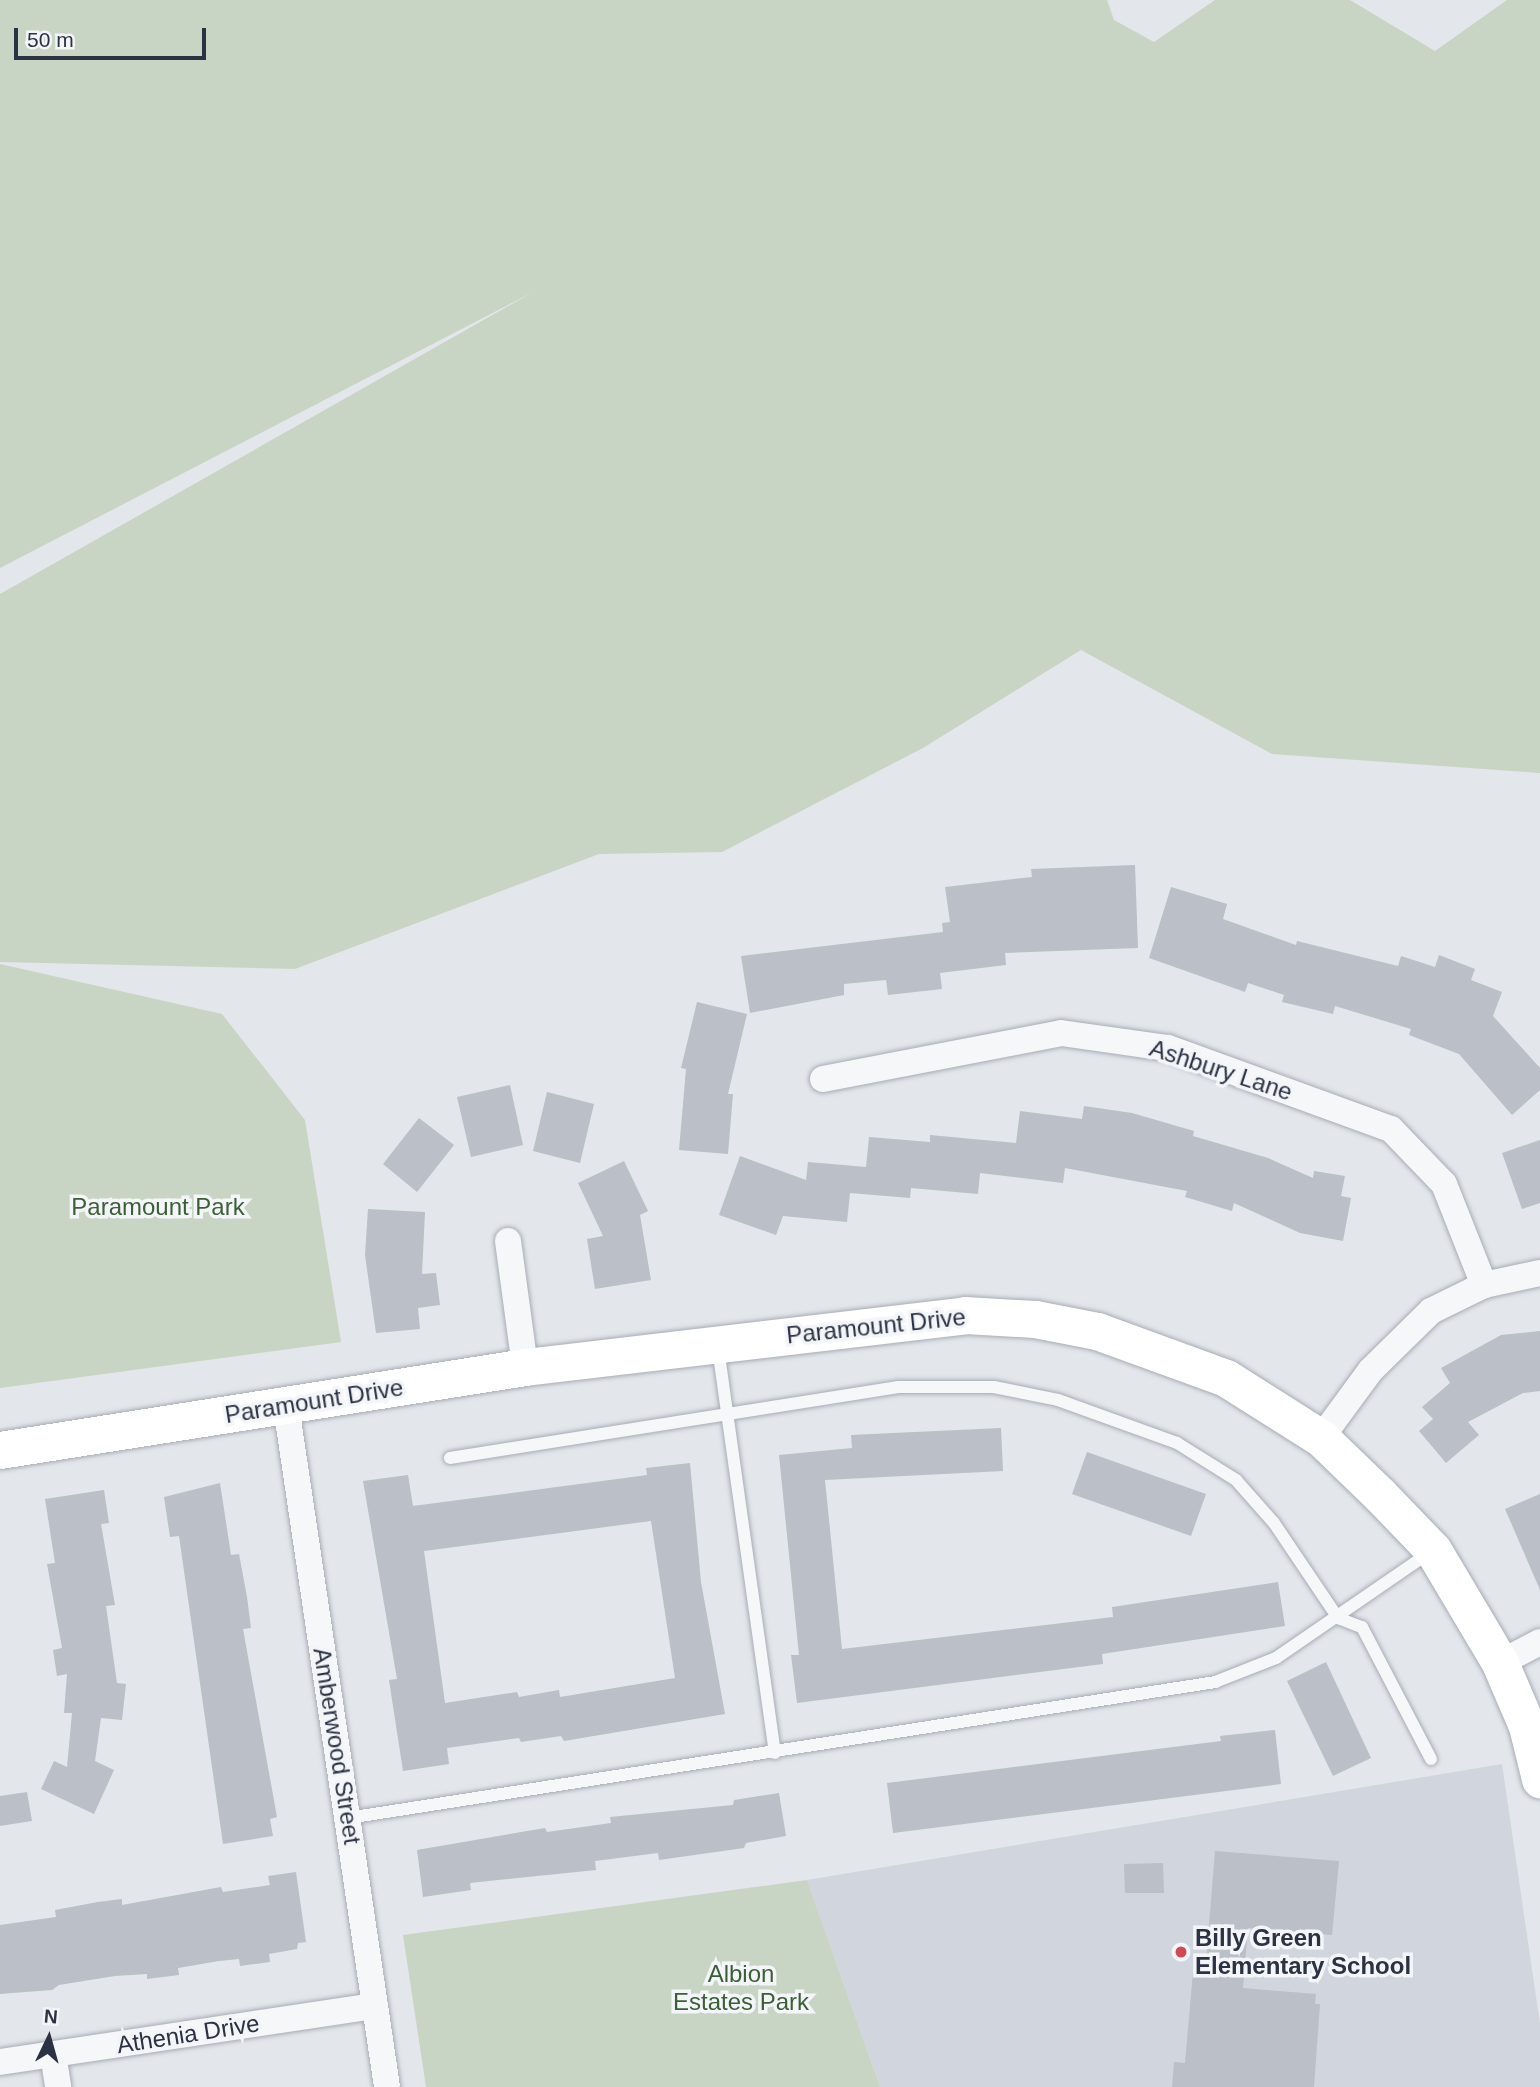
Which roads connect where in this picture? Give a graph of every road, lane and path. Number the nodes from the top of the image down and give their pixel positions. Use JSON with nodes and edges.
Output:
{"nodes":[{"id":1,"x":823,"y":1079,"type":"dead end"},
{"id":2,"x":508,"y":1241,"type":"dead end"},
{"id":3,"x":1540,"y":1273,"type":"edge"},
{"id":4,"x":1484,"y":1285,"type":"junction"},
{"id":5,"x":717,"y":1342,"type":"junction"},
{"id":6,"x":525,"y":1367,"type":"junction"},
{"id":7,"x":286,"y":1406,"type":"junction"},
{"id":8,"x":725,"y":1416,"type":"junction"},
{"id":9,"x":1321,"y":1438,"type":"junction"},
{"id":10,"x":0,"y":1450,"type":"edge"},
{"id":11,"x":450,"y":1458,"type":"dead end"},
{"id":12,"x":1433,"y":1550,"type":"junction"},
{"id":13,"x":1338,"y":1618,"type":"junction"},
{"id":14,"x":1540,"y":1642,"type":"edge"},
{"id":15,"x":1500,"y":1663,"type":"junction"},
{"id":16,"x":775,"y":1754,"type":"junction"},
{"id":17,"x":1431,"y":1759,"type":"dead end"},
{"id":18,"x":1540,"y":1779,"type":"edge"},
{"id":19,"x":348,"y":1818,"type":"junction"},
{"id":20,"x":375,"y":2006,"type":"junction"},
{"id":21,"x":53,"y":2054,"type":"junction"},
{"id":22,"x":0,"y":2062,"type":"edge"},
{"id":23,"x":58,"y":2087,"type":"edge"},
{"id":24,"x":387,"y":2087,"type":"edge"}],
"edges":[{"from":1,"to":4,"type":"street","name":"Ashbury Lane"},
{"from":2,"to":6,"type":"street"},
{"from":3,"to":4,"type":"street"},
{"from":4,"to":9,"type":"street"},
{"from":5,"to":6,"type":"street","name":"Paramount Drive"},
{"from":5,"to":8,"type":"lane"},
{"from":5,"to":9,"type":"street","name":"Paramount Drive"},
{"from":6,"to":7,"type":"street","name":"Paramount Drive"},
{"from":7,"to":10,"type":"street","name":"Paramount Drive"},
{"from":7,"to":19,"type":"street","name":"Amberwood Street"},
{"from":8,"to":11,"type":"lane"},
{"from":8,"to":13,"type":"lane"},
{"from":8,"to":16,"type":"lane"},
{"from":9,"to":12,"type":"street","name":"Paramount Drive"},
{"from":12,"to":13,"type":"lane"},
{"from":12,"to":15,"type":"street","name":"Paramount Drive"},
{"from":13,"to":16,"type":"lane"},
{"from":13,"to":17,"type":"lane"},
{"from":14,"to":15,"type":"street"},
{"from":15,"to":18,"type":"street","name":"Paramount Drive"},
{"from":16,"to":19,"type":"lane"},
{"from":19,"to":20,"type":"street","name":"Amberwood Street"},
{"from":20,"to":21,"type":"street","name":"Athenia Drive"},
{"from":20,"to":24,"type":"street","name":"Amberwood Street"},
{"from":21,"to":22,"type":"street","name":"Athenia Drive"},
{"from":21,"to":23,"type":"street"}]}
